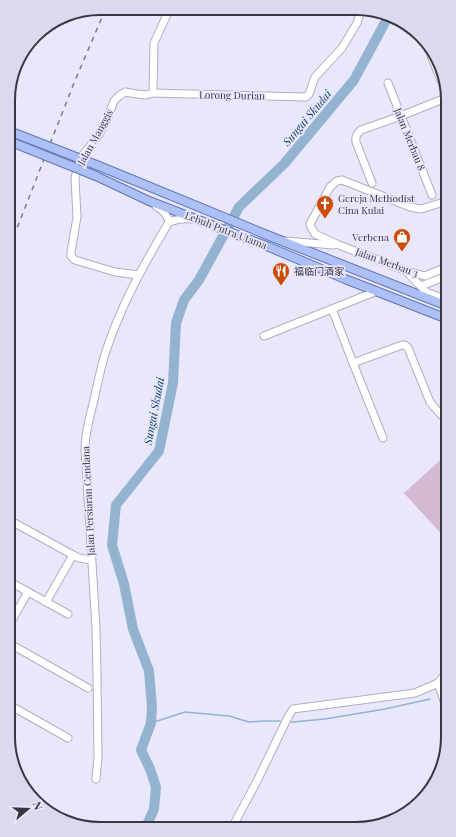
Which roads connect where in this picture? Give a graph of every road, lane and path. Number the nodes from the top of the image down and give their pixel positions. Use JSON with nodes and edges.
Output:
{"nodes":[{"id":1,"x":167,"y":15,"type":"edge"},
{"id":2,"x":359,"y":15,"type":"edge"},
{"id":3,"x":388,"y":83,"type":"dead end"},
{"id":4,"x":153,"y":93,"type":"junction"},
{"id":5,"x":441,"y":99,"type":"edge"},
{"id":6,"x":401,"y":116,"type":"junction"},
{"id":7,"x":15,"y":133,"type":"edge"},
{"id":8,"x":15,"y":143,"type":"edge"},
{"id":9,"x":372,"y":183,"type":"dead end"},
{"id":10,"x":432,"y":195,"type":"dead end"},
{"id":11,"x":149,"y":200,"type":"junction"},
{"id":12,"x":441,"y":203,"type":"edge"},
{"id":13,"x":199,"y":220,"type":"junction"},
{"id":14,"x":169,"y":222,"type":"junction"},
{"id":15,"x":276,"y":239,"type":"junction"},
{"id":16,"x":339,"y":245,"type":"junction"},
{"id":17,"x":441,"y":269,"type":"edge"},
{"id":18,"x":404,"y":270,"type":"junction"},
{"id":19,"x":139,"y":276,"type":"junction"},
{"id":20,"x":441,"y":278,"type":"edge"},
{"id":21,"x":421,"y":286,"type":"junction"},
{"id":22,"x":377,"y":291,"type":"junction"},
{"id":23,"x":441,"y":298,"type":"edge"},
{"id":24,"x":441,"y":303,"type":"edge"},
{"id":25,"x":332,"y":309,"type":"junction"},
{"id":26,"x":441,"y":316,"type":"edge"},
{"id":27,"x":264,"y":336,"type":"dead end"},
{"id":28,"x":353,"y":363,"type":"junction"},
{"id":29,"x":441,"y":414,"type":"edge"},
{"id":30,"x":383,"y":438,"type":"dead end"},
{"id":31,"x":15,"y":523,"type":"edge"},
{"id":32,"x":73,"y":555,"type":"junction"},
{"id":33,"x":91,"y":560,"type":"junction"},
{"id":34,"x":15,"y":585,"type":"edge"},
{"id":35,"x":28,"y":592,"type":"junction"},
{"id":36,"x":46,"y":602,"type":"junction"},
{"id":37,"x":68,"y":614,"type":"dead end"},
{"id":38,"x":15,"y":615,"type":"edge"},
{"id":39,"x":15,"y":647,"type":"edge"},
{"id":40,"x":441,"y":679,"type":"edge"},
{"id":41,"x":441,"y":682,"type":"edge"},
{"id":42,"x":438,"y":683,"type":"junction"},
{"id":43,"x":88,"y":688,"type":"dead end"},
{"id":44,"x":441,"y":692,"type":"edge"},
{"id":45,"x":15,"y":708,"type":"edge"},
{"id":46,"x":68,"y":738,"type":"dead end"},
{"id":47,"x":96,"y":779,"type":"dead end"},
{"id":48,"x":235,"y":822,"type":"edge"}],
"edges":[{"from":1,"to":4,"type":"street"},
{"from":2,"to":4,"type":"street","name":"Lorong Durian"},
{"from":3,"to":6,"type":"street","name":"Jalan Merbau 8"},
{"from":4,"to":19,"type":"street","name":"Jalan Manggis"},
{"from":5,"to":6,"type":"street"},
{"from":6,"to":9,"type":"street"},
{"from":6,"to":10,"type":"street","name":"Jalan Merbau 8"},
{"from":7,"to":15,"type":"main road","name":"Lebuh Putra Utama","bridge":true},
{"from":8,"to":11,"type":"main road","name":"Lebuh Putra Utama","bridge":true},
{"from":11,"to":13,"type":"main road","name":"Lebuh Putra Utama"},
{"from":11,"to":14,"type":"street"},
{"from":12,"to":16,"type":"street","name":"Jalan Merbau 3"},
{"from":13,"to":14,"type":"street"},
{"from":13,"to":22,"type":"main road","name":"Lebuh Putra Utama"},
{"from":14,"to":19,"type":"street","name":"Jalan Persiaran Cendana"},
{"from":15,"to":16,"type":"street"},
{"from":15,"to":24,"type":"main road","name":"Lebuh Putra Utama"},
{"from":16,"to":18,"type":"street","name":"Jalan Merbau 3"},
{"from":17,"to":18,"type":"street","name":"Jalan Merbau 3"},
{"from":18,"to":21,"type":"street"},
{"from":19,"to":33,"type":"street","name":"Jalan Persiaran Cendana"},
{"from":20,"to":21,"type":"street"},
{"from":21,"to":23,"type":"street"},
{"from":22,"to":25,"type":"street"},
{"from":22,"to":26,"type":"main road","name":"Lebuh Putra Utama"},
{"from":25,"to":27,"type":"street"},
{"from":25,"to":28,"type":"street"},
{"from":28,"to":29,"type":"street"},
{"from":28,"to":30,"type":"street"},
{"from":31,"to":32,"type":"street"},
{"from":32,"to":33,"type":"street"},
{"from":32,"to":36,"type":"street"},
{"from":33,"to":47,"type":"street","name":"Jalan Persiaran Cendana"},
{"from":34,"to":35,"type":"street"},
{"from":35,"to":36,"type":"street"},
{"from":35,"to":38,"type":"street"},
{"from":36,"to":37,"type":"street"},
{"from":39,"to":43,"type":"street"},
{"from":40,"to":42,"type":"street"},
{"from":41,"to":42,"type":"street"},
{"from":42,"to":44,"type":"street"},
{"from":42,"to":48,"type":"street"},
{"from":45,"to":46,"type":"street"}]}
